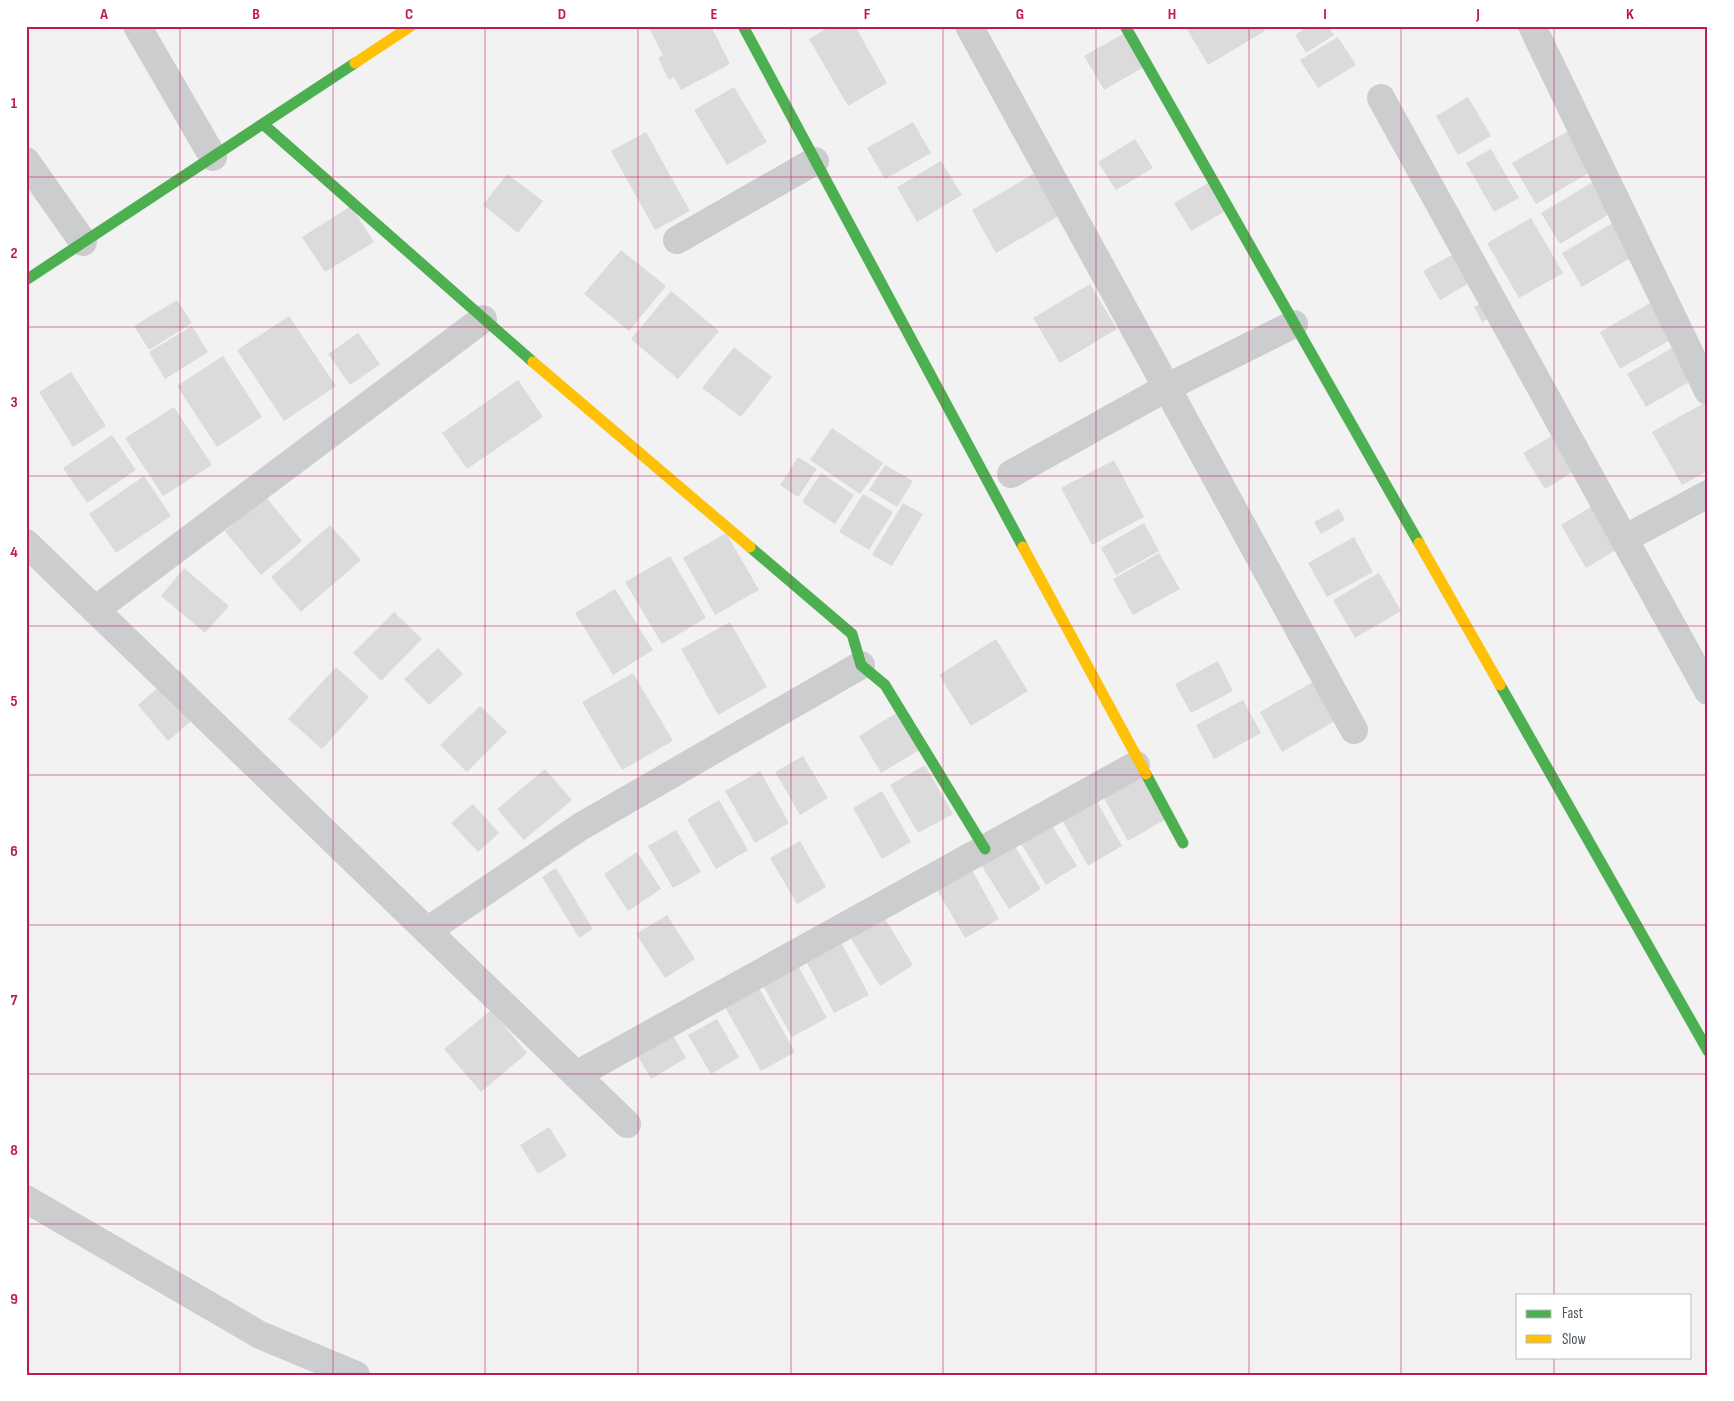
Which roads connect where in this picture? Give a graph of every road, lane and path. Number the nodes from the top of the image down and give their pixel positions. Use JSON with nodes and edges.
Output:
{"nodes":[{"id":1,"x":137,"y":26,"type":"edge"},
{"id":2,"x":411,"y":26,"type":"edge"},
{"id":3,"x":743,"y":26,"type":"edge"},
{"id":4,"x":969,"y":26,"type":"edge"},
{"id":5,"x":1125,"y":26,"type":"edge"},
{"id":6,"x":1532,"y":26,"type":"edge"},
{"id":7,"x":1381,"y":98,"type":"dead end"},
{"id":8,"x":263,"y":124,"type":"junction"},
{"id":9,"x":213,"y":157,"type":"junction"},
{"id":10,"x":26,"y":161,"type":"edge"},
{"id":11,"x":815,"y":161,"type":"junction"},
{"id":12,"x":677,"y":240,"type":"dead end"},
{"id":13,"x":82,"y":242,"type":"junction"},
{"id":14,"x":26,"y":280,"type":"edge"},
{"id":15,"x":483,"y":320,"type":"junction"},
{"id":16,"x":1294,"y":324,"type":"junction"},
{"id":17,"x":1166,"y":388,"type":"junction"},
{"id":18,"x":1708,"y":390,"type":"edge"},
{"id":19,"x":1011,"y":474,"type":"dead end"},
{"id":20,"x":1708,"y":494,"type":"edge"},
{"id":21,"x":1624,"y":539,"type":"junction"},
{"id":22,"x":26,"y":543,"type":"edge"},
{"id":23,"x":95,"y":610,"type":"junction"},
{"id":24,"x":861,"y":665,"type":"junction"},
{"id":25,"x":1708,"y":691,"type":"edge"},
{"id":26,"x":1354,"y":730,"type":"dead end"},
{"id":27,"x":1136,"y":764,"type":"dead end"},
{"id":28,"x":1183,"y":843,"type":"dead end"},
{"id":29,"x":985,"y":849,"type":"junction"},
{"id":30,"x":427,"y":931,"type":"junction"},
{"id":31,"x":1708,"y":1051,"type":"edge"},
{"id":32,"x":576,"y":1075,"type":"junction"},
{"id":33,"x":627,"y":1124,"type":"dead end"},
{"id":34,"x":26,"y":1199,"type":"edge"},
{"id":35,"x":356,"y":1375,"type":"edge"}],
"edges":[{"from":1,"to":9,"type":"street"},
{"from":2,"to":8,"type":"street"},
{"from":3,"to":11,"type":"street"},
{"from":4,"to":17,"type":"street"},
{"from":5,"to":16,"type":"street"},
{"from":6,"to":18,"type":"street"},
{"from":7,"to":21,"type":"street"},
{"from":8,"to":9,"type":"street"},
{"from":8,"to":15,"type":"street"},
{"from":9,"to":13,"type":"street"},
{"from":10,"to":13,"type":"street"},
{"from":11,"to":12,"type":"street"},
{"from":11,"to":28,"type":"street"},
{"from":13,"to":14,"type":"street"},
{"from":15,"to":23,"type":"street"},
{"from":15,"to":24,"type":"street"},
{"from":16,"to":17,"type":"street"},
{"from":16,"to":31,"type":"street"},
{"from":17,"to":19,"type":"street"},
{"from":17,"to":26,"type":"street"},
{"from":20,"to":21,"type":"street"},
{"from":21,"to":25,"type":"street"},
{"from":22,"to":23,"type":"street"},
{"from":23,"to":30,"type":"street"},
{"from":24,"to":29,"type":"street"},
{"from":24,"to":30,"type":"street"},
{"from":27,"to":29,"type":"street"},
{"from":29,"to":32,"type":"street"},
{"from":30,"to":32,"type":"street"},
{"from":32,"to":33,"type":"street"},
{"from":34,"to":35,"type":"street"}]}
